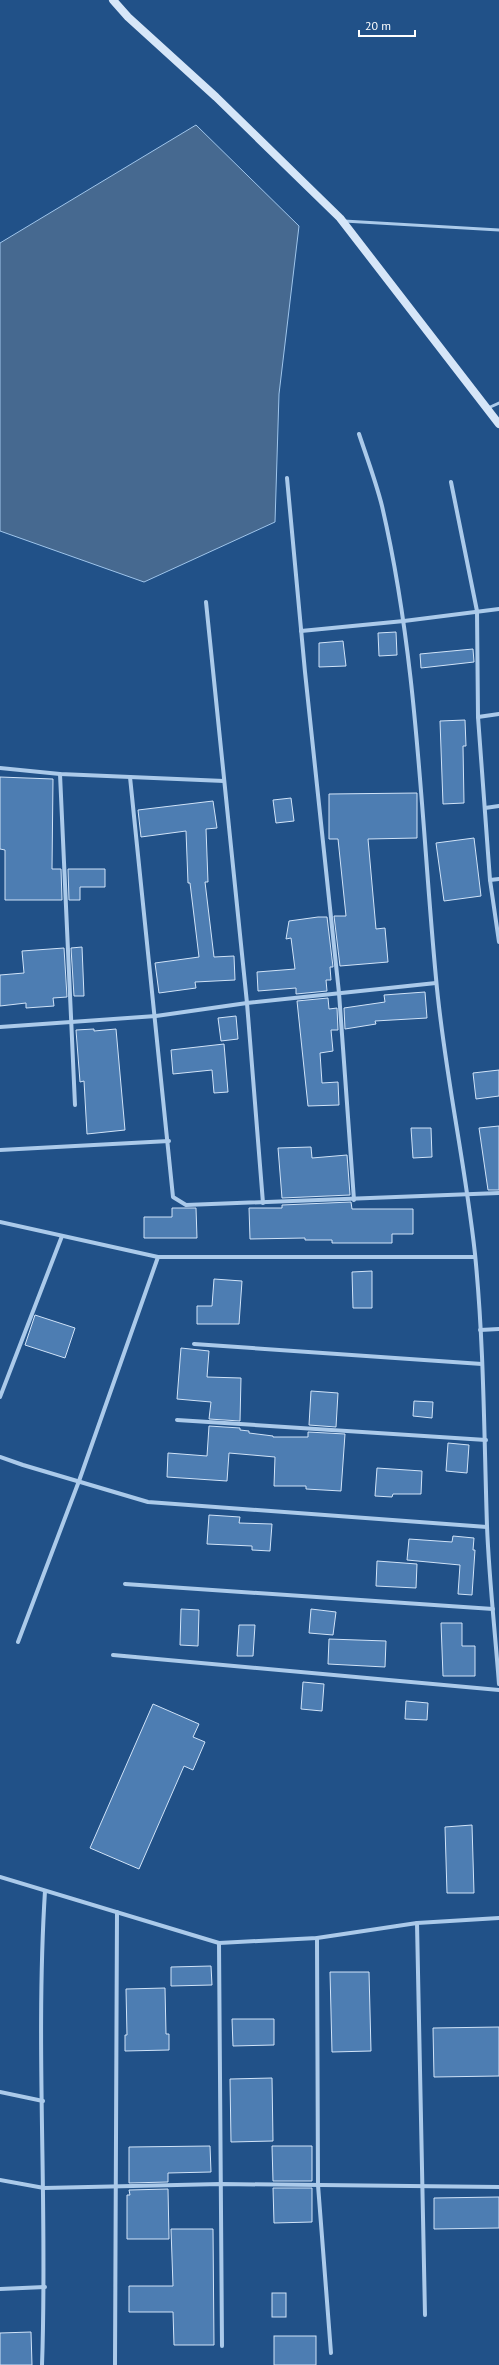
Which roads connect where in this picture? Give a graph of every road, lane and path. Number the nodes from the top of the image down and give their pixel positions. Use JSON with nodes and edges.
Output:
{"nodes":[{"id":1,"x":113,"y":0,"type":"edge"},
{"id":2,"x":342,"y":221,"type":"junction"},
{"id":3,"x":499,"y":230,"type":"edge"},
{"id":4,"x":499,"y":403,"type":"edge"},
{"id":5,"x":488,"y":408,"type":"junction"},
{"id":6,"x":499,"y":424,"type":"edge"},
{"id":7,"x":359,"y":434,"type":"dead end"},
{"id":8,"x":287,"y":478,"type":"dead end"},
{"id":9,"x":451,"y":482,"type":"dead end"},
{"id":10,"x":206,"y":602,"type":"dead end"},
{"id":11,"x":499,"y":609,"type":"edge"},
{"id":12,"x":477,"y":611,"type":"junction"},
{"id":13,"x":404,"y":621,"type":"junction"},
{"id":14,"x":301,"y":631,"type":"junction"},
{"id":15,"x":499,"y":714,"type":"edge"},
{"id":16,"x":478,"y":717,"type":"junction"},
{"id":17,"x":0,"y":768,"type":"edge"},
{"id":18,"x":60,"y":774,"type":"junction"},
{"id":19,"x":130,"y":777,"type":"junction"},
{"id":20,"x":224,"y":781,"type":"junction"},
{"id":21,"x":499,"y":806,"type":"edge"},
{"id":22,"x":485,"y":808,"type":"junction"},
{"id":23,"x":499,"y":879,"type":"edge"},
{"id":24,"x":490,"y":880,"type":"junction"},
{"id":25,"x":499,"y":942,"type":"edge"},
{"id":26,"x":436,"y":983,"type":"junction"},
{"id":27,"x":339,"y":992,"type":"junction"},
{"id":28,"x":247,"y":1003,"type":"junction"},
{"id":29,"x":156,"y":1016,"type":"junction"},
{"id":30,"x":71,"y":1022,"type":"junction"},
{"id":31,"x":0,"y":1027,"type":"edge"},
{"id":32,"x":75,"y":1105,"type":"dead end"},
{"id":33,"x":169,"y":1141,"type":"junction"},
{"id":34,"x":0,"y":1150,"type":"edge"},
{"id":35,"x":499,"y":1193,"type":"edge"},
{"id":36,"x":468,"y":1195,"type":"junction"},
{"id":37,"x":354,"y":1200,"type":"junction"},
{"id":38,"x":264,"y":1203,"type":"junction"},
{"id":39,"x":0,"y":1222,"type":"edge"},
{"id":40,"x":62,"y":1236,"type":"junction"},
{"id":41,"x":158,"y":1257,"type":"junction"},
{"id":42,"x":475,"y":1257,"type":"junction"},
{"id":43,"x":499,"y":1329,"type":"edge"},
{"id":44,"x":480,"y":1330,"type":"junction"},
{"id":45,"x":194,"y":1344,"type":"dead end"},
{"id":46,"x":482,"y":1364,"type":"junction"},
{"id":47,"x":0,"y":1397,"type":"edge"},
{"id":48,"x":177,"y":1420,"type":"dead end"},
{"id":49,"x":486,"y":1440,"type":"junction"},
{"id":50,"x":0,"y":1456,"type":"edge"},
{"id":51,"x":79,"y":1482,"type":"junction"},
{"id":52,"x":487,"y":1527,"type":"junction"},
{"id":53,"x":126,"y":1584,"type":"dead end"},
{"id":54,"x":493,"y":1609,"type":"junction"},
{"id":55,"x":18,"y":1642,"type":"dead end"},
{"id":56,"x":113,"y":1655,"type":"dead end"},
{"id":57,"x":499,"y":1684,"type":"edge"},
{"id":58,"x":499,"y":1690,"type":"edge"},
{"id":59,"x":0,"y":1877,"type":"edge"},
{"id":60,"x":45,"y":1891,"type":"junction"},
{"id":61,"x":117,"y":1912,"type":"junction"},
{"id":62,"x":499,"y":1918,"type":"edge"},
{"id":63,"x":417,"y":1923,"type":"junction"},
{"id":64,"x":317,"y":1938,"type":"junction"},
{"id":65,"x":219,"y":1943,"type":"junction"},
{"id":66,"x":0,"y":2092,"type":"edge"},
{"id":67,"x":43,"y":2101,"type":"junction"},
{"id":68,"x":0,"y":2180,"type":"edge"},
{"id":69,"x":221,"y":2184,"type":"junction"},
{"id":70,"x":318,"y":2185,"type":"junction"},
{"id":71,"x":422,"y":2187,"type":"junction"},
{"id":72,"x":499,"y":2187,"type":"edge"},
{"id":73,"x":44,"y":2188,"type":"junction"},
{"id":74,"x":116,"y":2188,"type":"junction"},
{"id":75,"x":45,"y":2287,"type":"junction"},
{"id":76,"x":0,"y":2289,"type":"edge"},
{"id":77,"x":425,"y":2315,"type":"dead end"},
{"id":78,"x":222,"y":2346,"type":"dead end"},
{"id":79,"x":331,"y":2353,"type":"dead end"},
{"id":80,"x":42,"y":2365,"type":"edge"},
{"id":81,"x":115,"y":2365,"type":"edge"}],
"edges":[{"from":1,"to":2,"type":"street"},
{"from":2,"to":3,"type":"lane"},
{"from":2,"to":5,"type":"street"},
{"from":4,"to":5,"type":"lane"},
{"from":5,"to":6,"type":"street"},
{"from":7,"to":13,"type":"street"},
{"from":8,"to":14,"type":"street"},
{"from":9,"to":12,"type":"street"},
{"from":10,"to":20,"type":"street"},
{"from":11,"to":12,"type":"street"},
{"from":12,"to":13,"type":"street"},
{"from":12,"to":16,"type":"street"},
{"from":13,"to":14,"type":"street"},
{"from":13,"to":26,"type":"street"},
{"from":14,"to":27,"type":"street"},
{"from":15,"to":16,"type":"street"},
{"from":16,"to":22,"type":"street"},
{"from":17,"to":18,"type":"street"},
{"from":18,"to":19,"type":"street"},
{"from":18,"to":30,"type":"street"},
{"from":19,"to":20,"type":"street"},
{"from":19,"to":29,"type":"street"},
{"from":20,"to":28,"type":"street"},
{"from":21,"to":22,"type":"street"},
{"from":22,"to":24,"type":"street"},
{"from":23,"to":24,"type":"street"},
{"from":24,"to":25,"type":"street"},
{"from":26,"to":27,"type":"street"},
{"from":26,"to":36,"type":"street"},
{"from":27,"to":28,"type":"street"},
{"from":27,"to":37,"type":"street"},
{"from":28,"to":29,"type":"street"},
{"from":28,"to":38,"type":"street"},
{"from":29,"to":30,"type":"street"},
{"from":29,"to":33,"type":"street"},
{"from":30,"to":31,"type":"street"},
{"from":30,"to":32,"type":"street"},
{"from":33,"to":34,"type":"street"},
{"from":33,"to":38,"type":"street"},
{"from":35,"to":36,"type":"street"},
{"from":36,"to":37,"type":"street"},
{"from":36,"to":42,"type":"street"},
{"from":37,"to":38,"type":"street"},
{"from":39,"to":40,"type":"street"},
{"from":40,"to":41,"type":"street"},
{"from":40,"to":47,"type":"street"},
{"from":41,"to":42,"type":"street"},
{"from":41,"to":51,"type":"street"},
{"from":42,"to":44,"type":"street"},
{"from":43,"to":44,"type":"street"},
{"from":44,"to":46,"type":"street"},
{"from":45,"to":46,"type":"street"},
{"from":46,"to":49,"type":"street"},
{"from":48,"to":49,"type":"street"},
{"from":49,"to":52,"type":"street"},
{"from":50,"to":51,"type":"street"},
{"from":51,"to":52,"type":"street"},
{"from":51,"to":55,"type":"street"},
{"from":52,"to":54,"type":"street"},
{"from":53,"to":54,"type":"street"},
{"from":54,"to":57,"type":"street"},
{"from":56,"to":58,"type":"street"},
{"from":59,"to":60,"type":"street"},
{"from":60,"to":61,"type":"street"},
{"from":60,"to":67,"type":"street"},
{"from":61,"to":65,"type":"street"},
{"from":61,"to":74,"type":"street"},
{"from":62,"to":63,"type":"street"},
{"from":63,"to":64,"type":"street"},
{"from":63,"to":71,"type":"street"},
{"from":64,"to":65,"type":"street"},
{"from":64,"to":70,"type":"street"},
{"from":65,"to":69,"type":"street"},
{"from":66,"to":67,"type":"street"},
{"from":67,"to":73,"type":"street"},
{"from":68,"to":73,"type":"street"},
{"from":69,"to":70,"type":"street"},
{"from":69,"to":74,"type":"street"},
{"from":69,"to":78,"type":"street"},
{"from":70,"to":71,"type":"street"},
{"from":70,"to":79,"type":"street"},
{"from":71,"to":72,"type":"street"},
{"from":71,"to":77,"type":"street"},
{"from":73,"to":74,"type":"street"},
{"from":73,"to":75,"type":"street"},
{"from":74,"to":81,"type":"street"},
{"from":75,"to":76,"type":"street"},
{"from":75,"to":80,"type":"street"}]}
